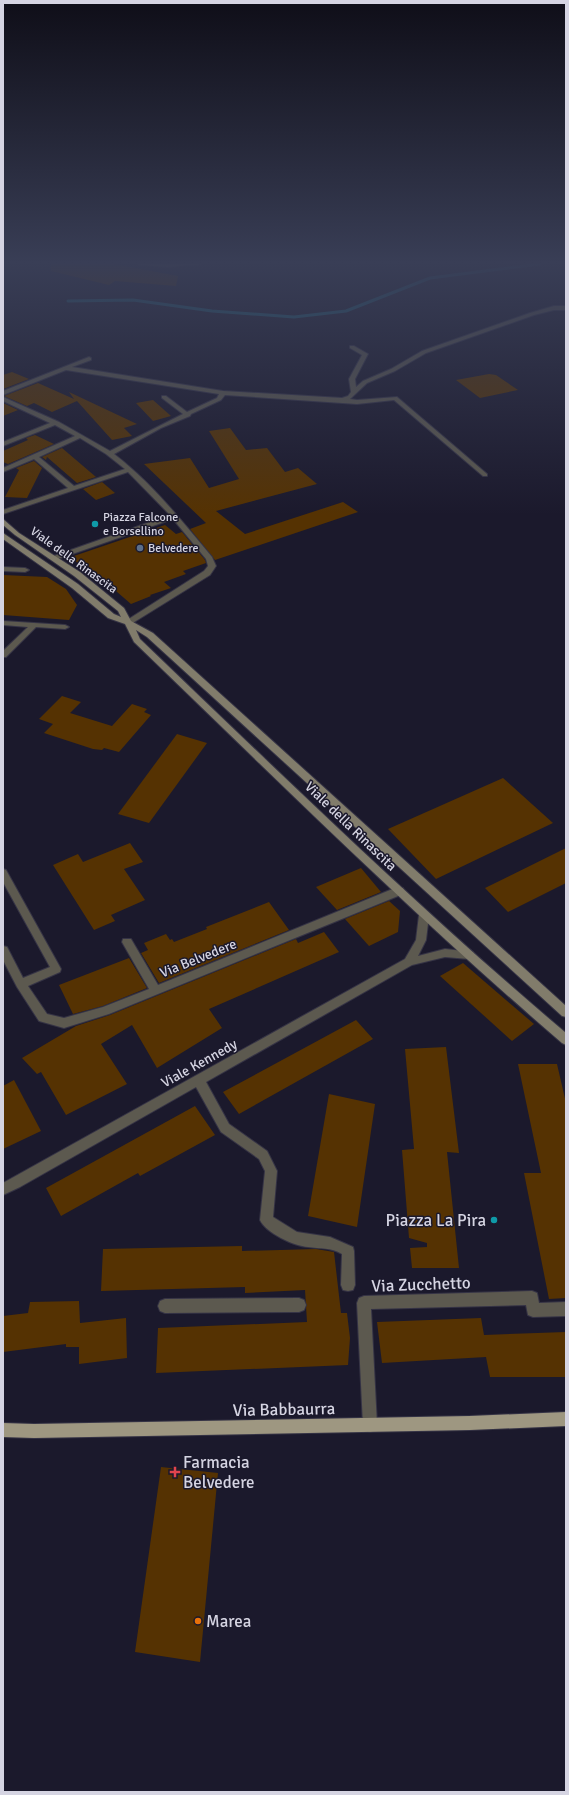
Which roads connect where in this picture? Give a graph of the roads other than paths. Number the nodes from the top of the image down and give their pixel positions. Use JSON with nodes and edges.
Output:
{"nodes":[{"id":1,"x":353,"y":348,"type":"edge"},
{"id":2,"x":436,"y":348,"type":"edge"},
{"id":3,"x":89,"y":359,"type":"dead end"},
{"id":4,"x":65,"y":368,"type":"junction"},
{"id":5,"x":354,"y":392,"type":"junction"},
{"id":6,"x":3,"y":393,"type":"edge"},
{"id":7,"x":223,"y":393,"type":"junction"},
{"id":8,"x":164,"y":397,"type":"dead end"},
{"id":9,"x":3,"y":399,"type":"edge"},
{"id":10,"x":343,"y":400,"type":"junction"},
{"id":11,"x":188,"y":415,"type":"junction"},
{"id":12,"x":55,"y":423,"type":"junction"},
{"id":13,"x":80,"y":436,"type":"junction"},
{"id":14,"x":3,"y":444,"type":"edge"},
{"id":15,"x":109,"y":454,"type":"junction"},
{"id":16,"x":34,"y":456,"type":"junction"},
{"id":17,"x":3,"y":470,"type":"edge"},
{"id":18,"x":128,"y":470,"type":"junction"},
{"id":19,"x":485,"y":475,"type":"dead end"},
{"id":20,"x":73,"y":489,"type":"junction"},
{"id":21,"x":3,"y":512,"type":"edge"},
{"id":22,"x":174,"y":516,"type":"junction"},
{"id":23,"x":3,"y":521,"type":"edge"},
{"id":24,"x":3,"y":535,"type":"edge"},
{"id":25,"x":52,"y":558,"type":"junction"},
{"id":26,"x":3,"y":569,"type":"edge"},
{"id":27,"x":25,"y":570,"type":"dead end"},
{"id":28,"x":128,"y":622,"type":"junction"},
{"id":29,"x":3,"y":623,"type":"edge"},
{"id":30,"x":34,"y":625,"type":"junction"},
{"id":31,"x":65,"y":627,"type":"dead end"},
{"id":32,"x":3,"y":655,"type":"edge"},
{"id":33,"x":3,"y":873,"type":"edge"},
{"id":34,"x":399,"y":891,"type":"junction"},
{"id":35,"x":424,"y":915,"type":"junction"},
{"id":36,"x":127,"y":942,"type":"dead end"},
{"id":37,"x":3,"y":950,"type":"edge"},
{"id":38,"x":469,"y":955,"type":"junction"},
{"id":39,"x":409,"y":962,"type":"junction"},
{"id":40,"x":21,"y":984,"type":"junction"},
{"id":41,"x":155,"y":990,"type":"junction"},
{"id":42,"x":566,"y":1013,"type":"edge"},
{"id":43,"x":566,"y":1040,"type":"edge"},
{"id":44,"x":199,"y":1081,"type":"junction"},
{"id":45,"x":3,"y":1189,"type":"edge"},
{"id":46,"x":348,"y":1285,"type":"dead end"},
{"id":47,"x":298,"y":1305,"type":"dead end"},
{"id":48,"x":165,"y":1306,"type":"dead end"},
{"id":49,"x":566,"y":1309,"type":"edge"},
{"id":50,"x":566,"y":1419,"type":"edge"},
{"id":51,"x":370,"y":1425,"type":"junction"},
{"id":52,"x":3,"y":1430,"type":"edge"}],
"edges":[{"from":1,"to":5,"type":"street"},
{"from":2,"to":5,"type":"street"},
{"from":3,"to":4,"type":"street"},
{"from":4,"to":6,"type":"street"},
{"from":4,"to":7,"type":"street"},
{"from":5,"to":10,"type":"street"},
{"from":7,"to":10,"type":"street"},
{"from":7,"to":11,"type":"street"},
{"from":8,"to":11,"type":"street"},
{"from":9,"to":12,"type":"street"},
{"from":10,"to":19,"type":"street"},
{"from":11,"to":15,"type":"street"},
{"from":12,"to":13,"type":"street"},
{"from":12,"to":14,"type":"street"},
{"from":13,"to":15,"type":"street"},
{"from":13,"to":16,"type":"street"},
{"from":15,"to":18,"type":"street"},
{"from":16,"to":17,"type":"street"},
{"from":16,"to":20,"type":"street"},
{"from":18,"to":20,"type":"street"},
{"from":18,"to":22,"type":"street"},
{"from":20,"to":21,"type":"street"},
{"from":22,"to":25,"type":"street"},
{"from":22,"to":28,"type":"street"},
{"from":23,"to":25,"type":"street","name":"Viale della Rinascita"},
{"from":24,"to":28,"type":"street","name":"Viale della Rinascita"},
{"from":25,"to":28,"type":"street","name":"Viale della Rinascita"},
{"from":26,"to":27,"type":"street"},
{"from":28,"to":34,"type":"street","name":"Viale della Rinascita"},
{"from":28,"to":42,"type":"street","name":"Viale della Rinascita"},
{"from":29,"to":30,"type":"street"},
{"from":30,"to":31,"type":"street"},
{"from":30,"to":32,"type":"street"},
{"from":33,"to":40,"type":"street"},
{"from":34,"to":35,"type":"street","name":"Viale della Rinascita"},
{"from":34,"to":41,"type":"street","name":"Via Belvedere"},
{"from":35,"to":38,"type":"street","name":"Viale della Rinascita"},
{"from":35,"to":39,"type":"street"},
{"from":36,"to":41,"type":"street"},
{"from":37,"to":40,"type":"street","name":"Via Belvedere"},
{"from":38,"to":39,"type":"street","name":"Viale Kennedy"},
{"from":38,"to":43,"type":"street","name":"Viale della Rinascita"},
{"from":39,"to":44,"type":"street","name":"Viale Kennedy"},
{"from":40,"to":41,"type":"street","name":"Via Belvedere"},
{"from":44,"to":45,"type":"street","name":"Viale Kennedy"},
{"from":44,"to":46,"type":"street"},
{"from":47,"to":48,"type":"street"},
{"from":49,"to":51,"type":"street","name":"Via Zucchetto"},
{"from":50,"to":51,"type":"main road","name":"Via Babbaurra"},
{"from":51,"to":52,"type":"main road","name":"Via Babbaurra"}]}
